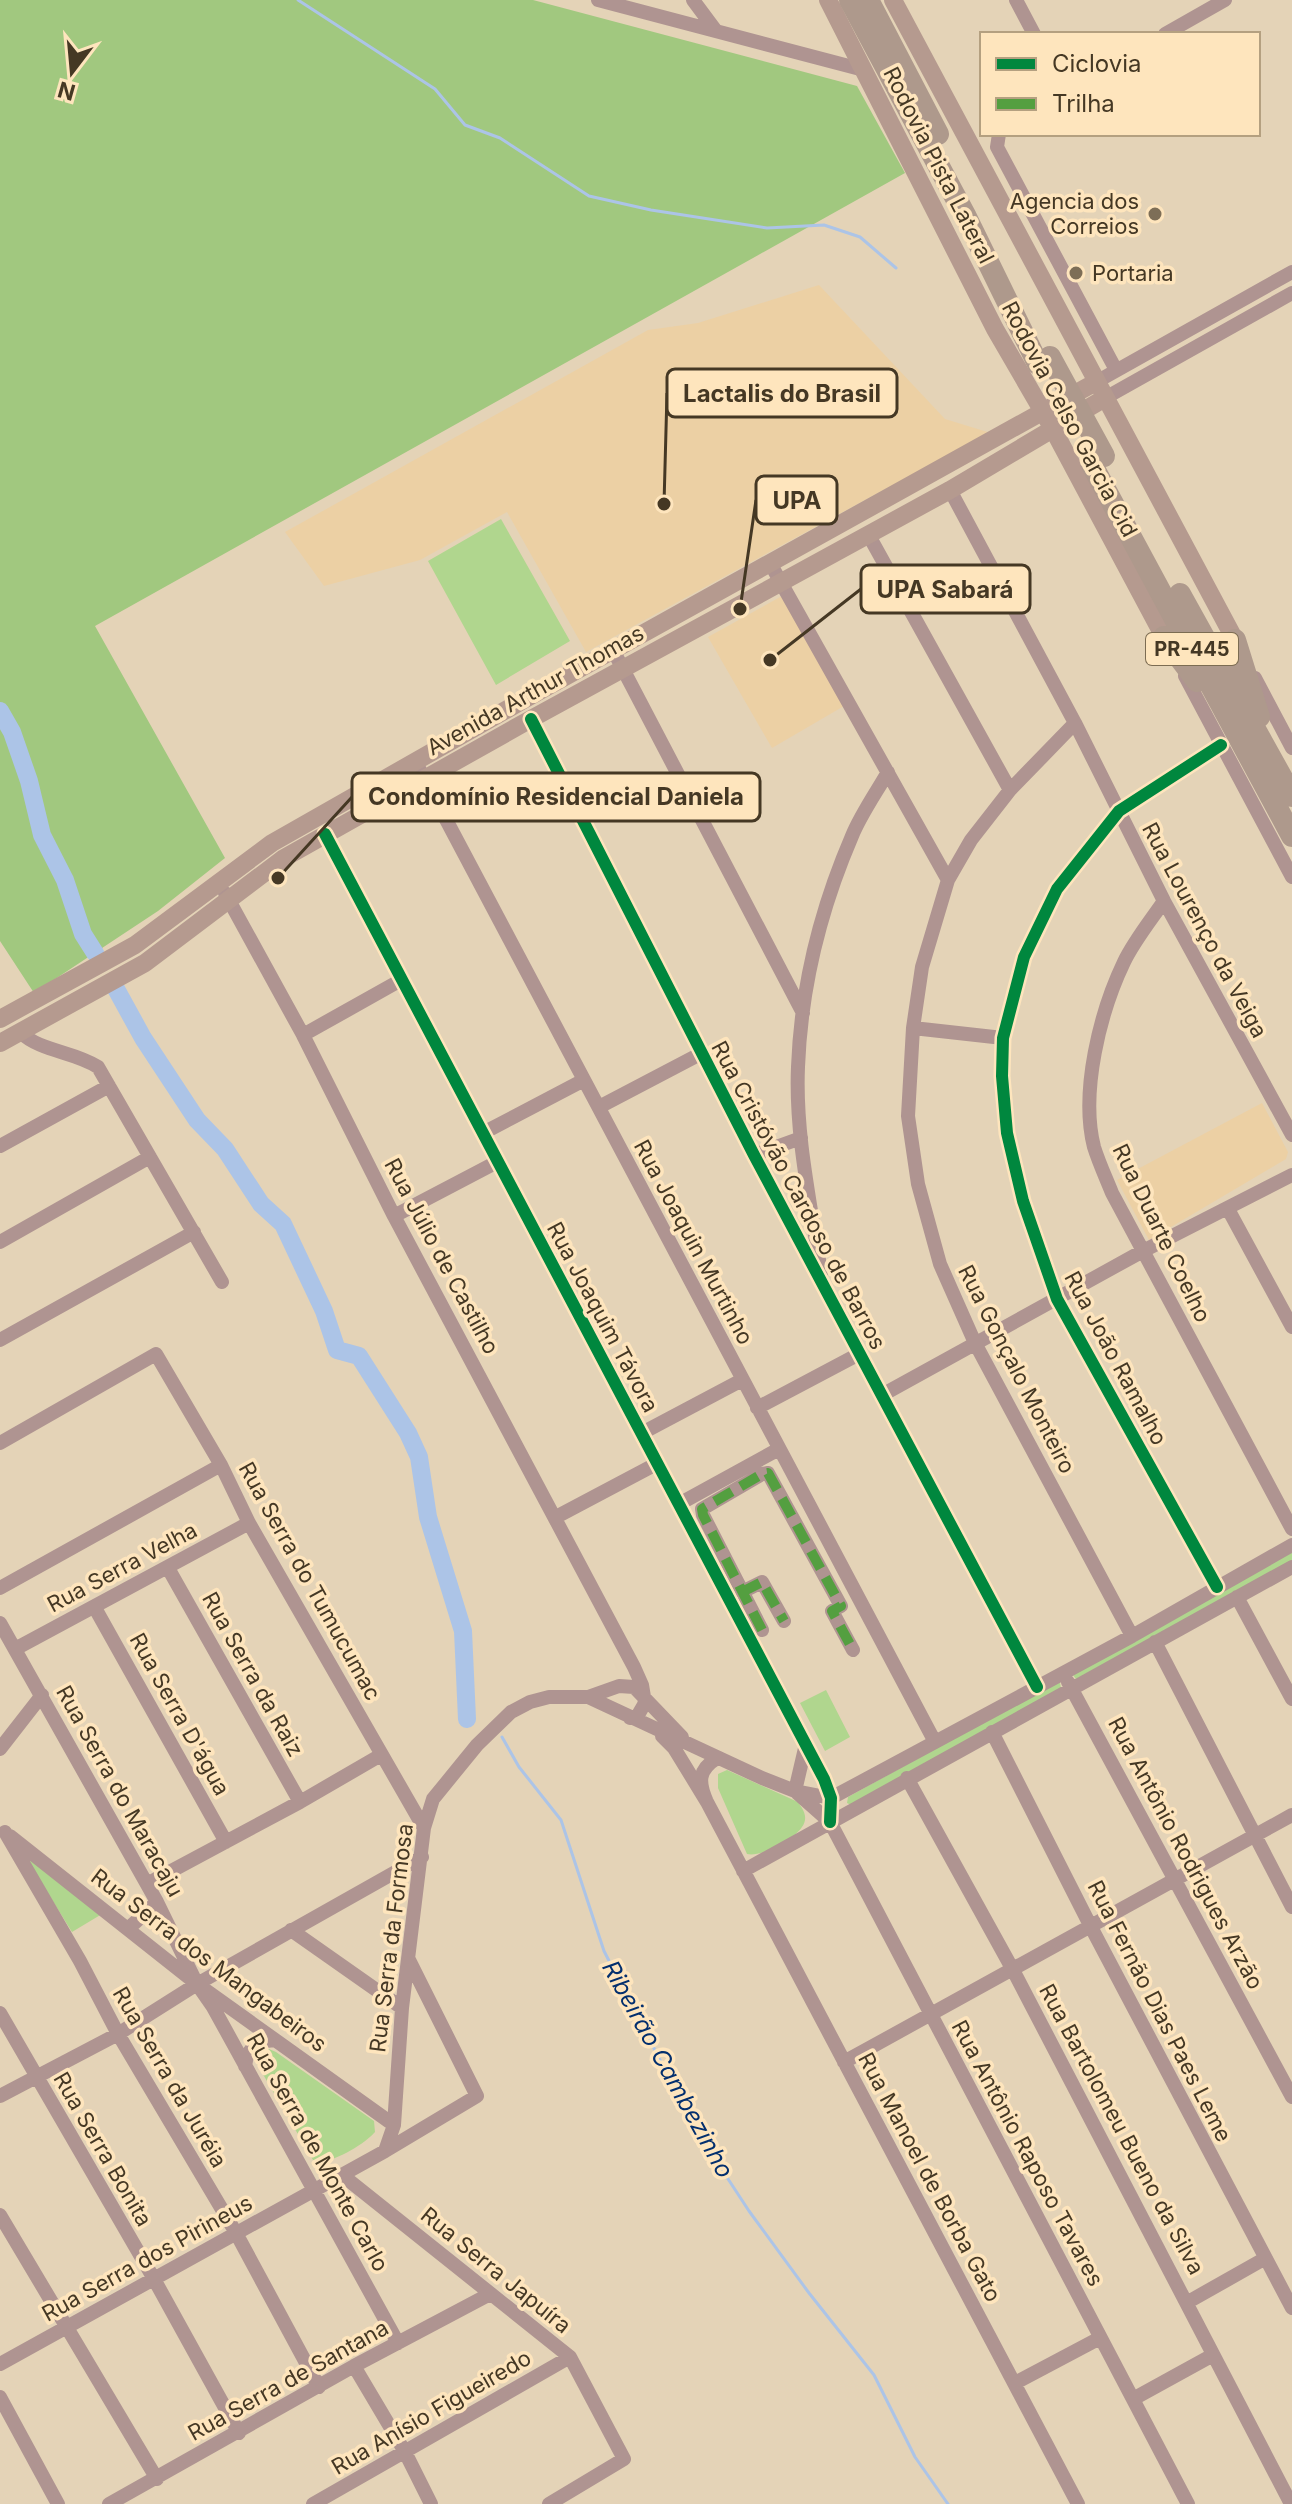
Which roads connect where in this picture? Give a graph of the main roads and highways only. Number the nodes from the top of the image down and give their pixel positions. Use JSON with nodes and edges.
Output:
{"nodes":[{"id":1,"x":828,"y":0,"type":"edge"},
{"id":2,"x":850,"y":0,"type":"edge"},
{"id":3,"x":868,"y":0,"type":"edge"},
{"id":4,"x":893,"y":0,"type":"edge"},
{"id":5,"x":1044,"y":360,"type":"junction"},
{"id":6,"x":1100,"y":390,"type":"junction"},
{"id":7,"x":1048,"y":420,"type":"junction"},
{"id":8,"x":1098,"y":460,"type":"junction"},
{"id":9,"x":911,"y":486,"type":"junction"},
{"id":10,"x":913,"y":510,"type":"junction"},
{"id":11,"x":1164,"y":637,"type":"joint"},
{"id":12,"x":1235,"y":640,"type":"joint"},
{"id":13,"x":1228,"y":738,"type":"junction"},
{"id":14,"x":1274,"y":763,"type":"junction"},
{"id":15,"x":1292,"y":796,"type":"edge"},
{"id":16,"x":1292,"y":836,"type":"edge"},
{"id":17,"x":0,"y":1019,"type":"edge"},
{"id":18,"x":0,"y":1043,"type":"edge"}],
"edges":[{"from":1,"to":7,"type":"main road","name":"Rodovia Pista Lateral","number":"PR-445"},
{"from":2,"to":5,"type":"highway","name":"Rodovia Celso Garcia Cid","number":"PR-445"},
{"from":3,"to":5,"type":"highway","name":"Rodovia Celso Garcia Cid","number":"PR-445"},
{"from":4,"to":6,"type":"main road","name":"Rodovia Pista Lateral","number":"PR-445"},
{"from":5,"to":8,"type":"highway","name":"Rodovia Celso Garcia Cid","number":"PR-445"},
{"from":6,"to":7,"type":"main road","name":"Avenida Arthur Thomas"},
{"from":6,"to":12,"type":"main road","name":"Rodovia Pista Lateral","number":"PR-445"},
{"from":7,"to":9,"type":"main road","name":"Avenida Arthur Thomas"},
{"from":7,"to":10,"type":"main road","name":"Avenida Arthur Thomas"},
{"from":7,"to":11,"type":"main road","name":"Rodovia Pista Lateral","number":"PR-445"},
{"from":8,"to":13,"type":"highway","name":"Rodovia Celso Garcia Cid","number":"PR-445"},
{"from":8,"to":14,"type":"highway","name":"Rodovia Celso Garcia Cid","number":"PR-445"},
{"from":9,"to":10,"type":"main road"},
{"from":9,"to":17,"type":"main road","name":"Avenida Arthur Thomas"},
{"from":10,"to":18,"type":"main road","name":"Avenida Arthur Thomas"},
{"from":11,"to":13,"type":"highway"},
{"from":12,"to":14,"type":"highway"},
{"from":13,"to":16,"type":"highway","name":"Rodovia Celso Garcia Cid","number":"PR-445"},
{"from":14,"to":15,"type":"highway","name":"Rodovia Celso Garcia Cid","number":"PR-445"}]}
